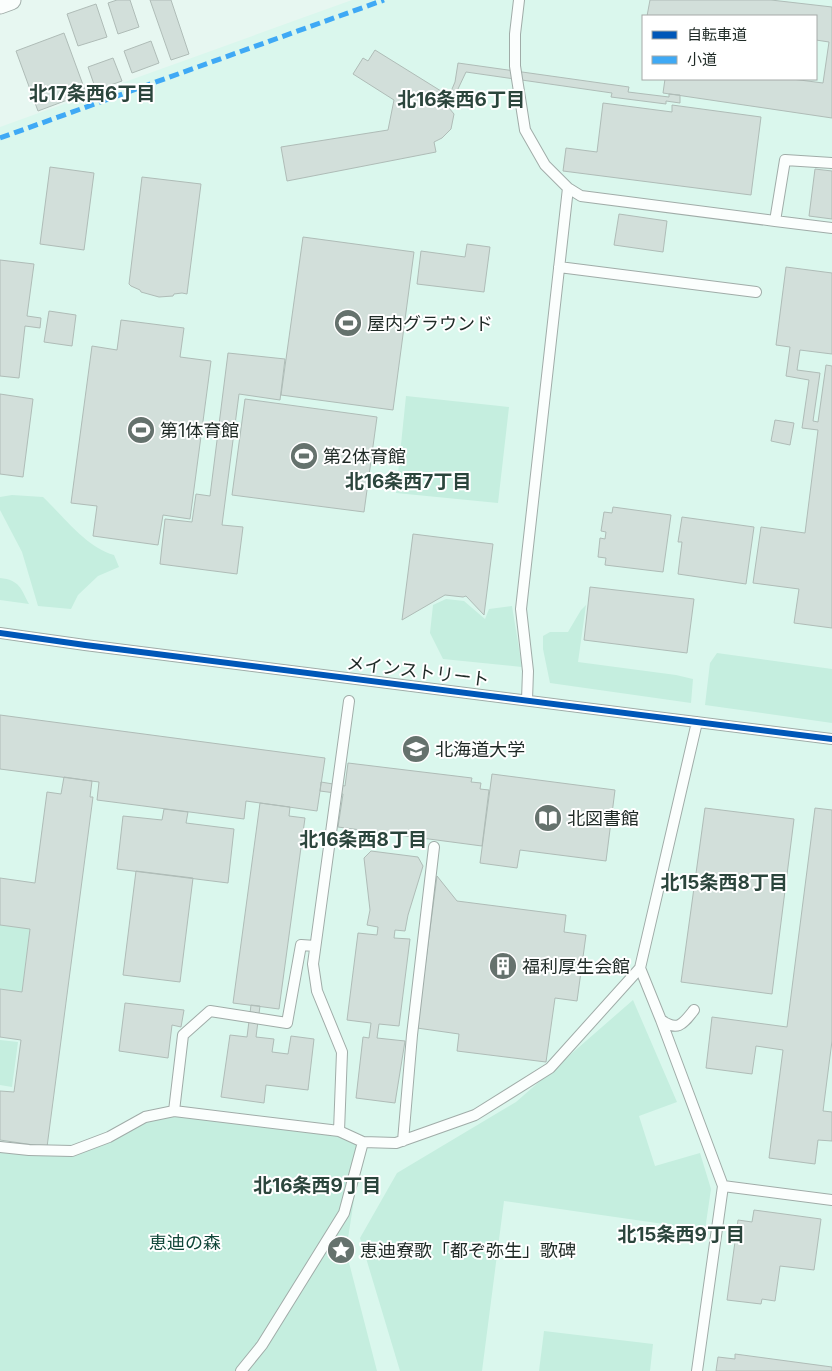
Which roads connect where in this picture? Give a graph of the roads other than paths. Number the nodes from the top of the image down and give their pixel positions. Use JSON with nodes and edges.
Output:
{"nodes":[{"id":1,"x":12,"y":0,"type":"edge"},
{"id":2,"x":519,"y":0,"type":"edge"},
{"id":3,"x":0,"y":4,"type":"edge"},
{"id":4,"x":832,"y":163,"type":"edge"},
{"id":5,"x":568,"y":188,"type":"junction"},
{"id":6,"x":775,"y":220,"type":"junction"},
{"id":7,"x":832,"y":228,"type":"edge"},
{"id":8,"x":559,"y":267,"type":"junction"},
{"id":9,"x":756,"y":292,"type":"dead end"},
{"id":10,"x":0,"y":632,"type":"edge"},
{"id":11,"x":527,"y":700,"type":"junction"},
{"id":12,"x":349,"y":701,"type":"dead end"},
{"id":13,"x":697,"y":722,"type":"junction"},
{"id":14,"x":832,"y":739,"type":"edge"},
{"id":15,"x":434,"y":847,"type":"dead end"},
{"id":16,"x":315,"y":946,"type":"junction"},
{"id":17,"x":640,"y":968,"type":"junction"},
{"id":18,"x":694,"y":1010,"type":"dead end"},
{"id":19,"x":661,"y":1020,"type":"junction"},
{"id":20,"x":174,"y":1111,"type":"junction"},
{"id":21,"x":339,"y":1131,"type":"junction"},
{"id":22,"x":403,"y":1141,"type":"junction"},
{"id":23,"x":362,"y":1142,"type":"junction"},
{"id":24,"x":0,"y":1147,"type":"edge"},
{"id":25,"x":723,"y":1186,"type":"junction"},
{"id":26,"x":832,"y":1200,"type":"edge"},
{"id":27,"x":241,"y":1371,"type":"edge"},
{"id":28,"x":697,"y":1371,"type":"edge"}],
"edges":[{"from":1,"to":3,"type":"street"},
{"from":2,"to":5,"type":"lane"},
{"from":4,"to":6,"type":"lane"},
{"from":5,"to":6,"type":"lane"},
{"from":5,"to":8,"type":"lane"},
{"from":6,"to":7,"type":"lane"},
{"from":8,"to":9,"type":"lane"},
{"from":8,"to":11,"type":"lane"},
{"from":10,"to":11,"type":"lane","name":"メインストリート"},
{"from":11,"to":13,"type":"lane","name":"メインストリート"},
{"from":12,"to":16,"type":"lane"},
{"from":13,"to":14,"type":"lane","name":"メインストリート"},
{"from":13,"to":17,"type":"lane"},
{"from":15,"to":22,"type":"lane"},
{"from":16,"to":20,"type":"lane"},
{"from":16,"to":21,"type":"lane"},
{"from":17,"to":19,"type":"lane"},
{"from":17,"to":22,"type":"lane"},
{"from":18,"to":19,"type":"lane"},
{"from":19,"to":25,"type":"lane"},
{"from":20,"to":21,"type":"lane"},
{"from":20,"to":24,"type":"lane"},
{"from":21,"to":23,"type":"lane"},
{"from":22,"to":23,"type":"lane"},
{"from":23,"to":27,"type":"lane"},
{"from":25,"to":26,"type":"lane"},
{"from":25,"to":28,"type":"lane"}]}
